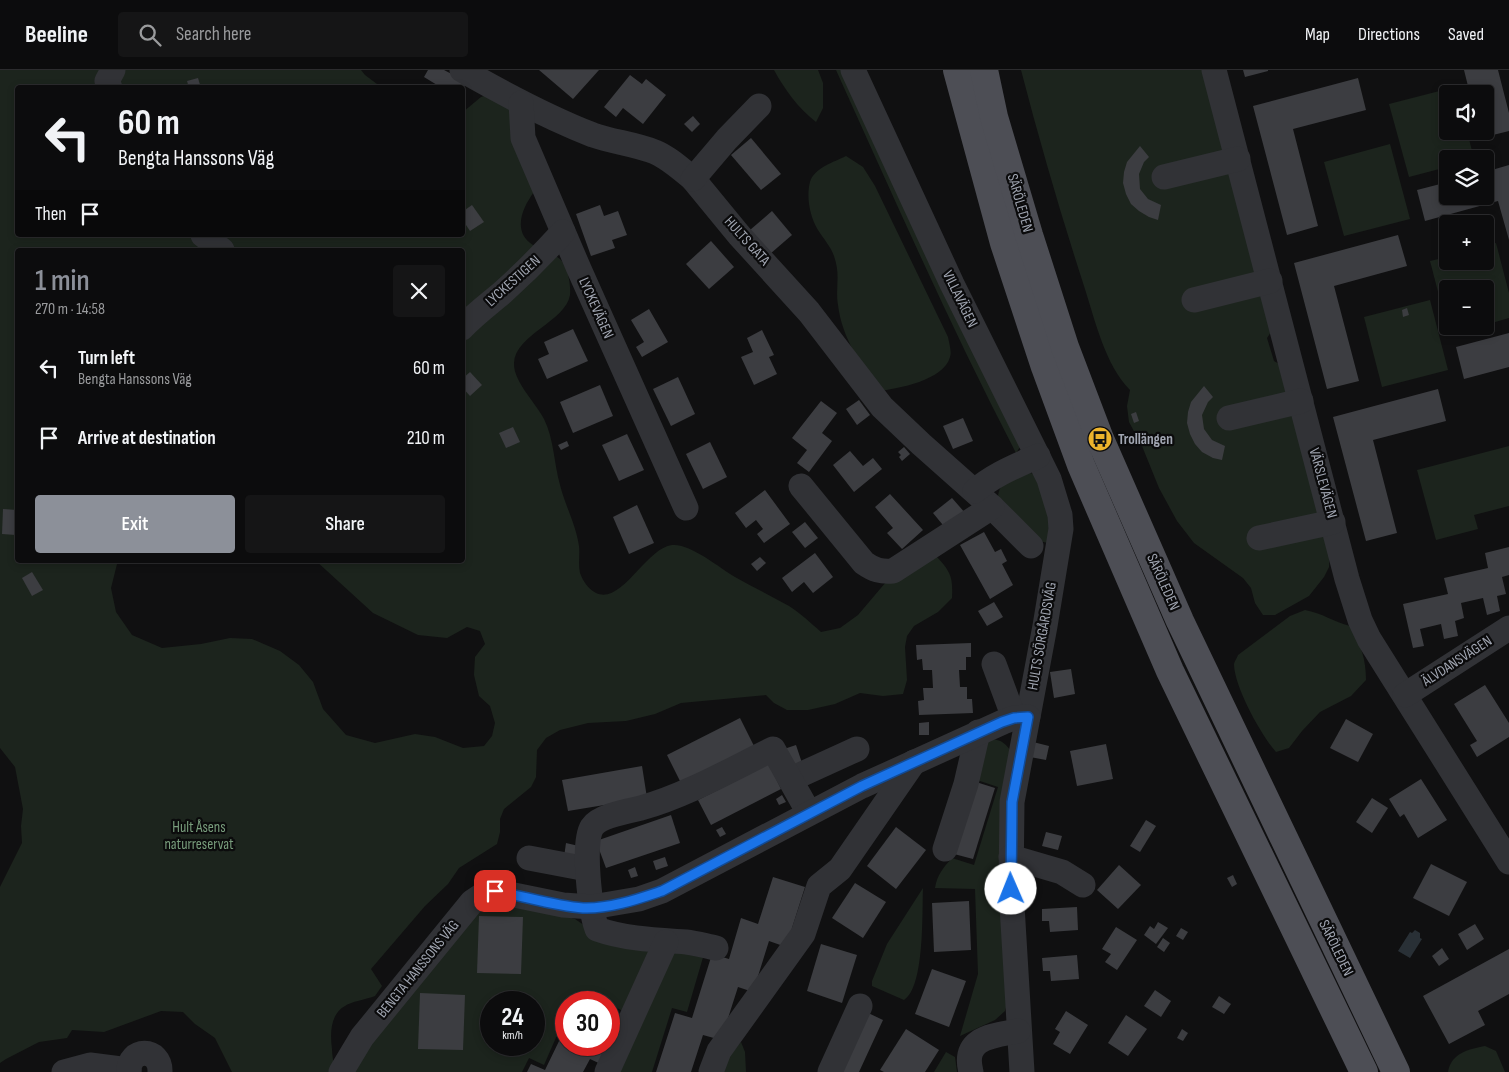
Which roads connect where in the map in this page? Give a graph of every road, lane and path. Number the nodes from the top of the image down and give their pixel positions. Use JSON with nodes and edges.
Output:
{"nodes":[{"id":1,"x":113,"y":70,"type":"edge"},
{"id":2,"x":462,"y":70,"type":"edge"},
{"id":3,"x":854,"y":70,"type":"edge"},
{"id":4,"x":957,"y":70,"type":"edge"},
{"id":5,"x":984,"y":70,"type":"edge"},
{"id":6,"x":1214,"y":70,"type":"edge"},
{"id":7,"x":109,"y":85,"type":"edge"},
{"id":8,"x":521,"y":103,"type":"junction"},
{"id":9,"x":759,"y":106,"type":"dead end"},
{"id":10,"x":1238,"y":159,"type":"junction"},
{"id":11,"x":1164,"y":177,"type":"dead end"},
{"id":12,"x":693,"y":179,"type":"junction"},
{"id":13,"x":563,"y":232,"type":"junction"},
{"id":14,"x":206,"y":237,"type":"edge"},
{"id":15,"x":219,"y":248,"type":"edge"},
{"id":16,"x":1270,"y":281,"type":"junction"},
{"id":17,"x":1194,"y":300,"type":"dead end"},
{"id":18,"x":465,"y":325,"type":"edge"},
{"id":19,"x":1301,"y":401,"type":"junction"},
{"id":20,"x":1229,"y":418,"type":"dead end"},
{"id":21,"x":1038,"y":456,"type":"junction"},
{"id":22,"x":802,"y":486,"type":"dead end"},
{"id":23,"x":984,"y":499,"type":"junction"},
{"id":24,"x":686,"y":508,"type":"dead end"},
{"id":25,"x":1333,"y":522,"type":"junction"},
{"id":26,"x":1061,"y":529,"type":"joint"},
{"id":27,"x":1259,"y":538,"type":"dead end"},
{"id":28,"x":1031,"y":546,"type":"dead end"},
{"id":29,"x":1509,"y":628,"type":"edge"},
{"id":30,"x":994,"y":664,"type":"dead end"},
{"id":31,"x":1405,"y":695,"type":"junction"},
{"id":32,"x":1021,"y":718,"type":"junction"},
{"id":33,"x":978,"y":732,"type":"junction"},
{"id":34,"x":857,"y":749,"type":"dead end"},
{"id":35,"x":914,"y":762,"type":"junction"},
{"id":36,"x":791,"y":779,"type":"junction"},
{"id":37,"x":809,"y":813,"type":"junction"},
{"id":38,"x":945,"y":849,"type":"dead end"},
{"id":39,"x":1011,"y":857,"type":"junction"},
{"id":40,"x":529,"y":858,"type":"dead end"},
{"id":41,"x":1509,"y":862,"type":"edge"},
{"id":42,"x":587,"y":868,"type":"junction"},
{"id":43,"x":1083,"y":885,"type":"dead end"},
{"id":44,"x":592,"y":908,"type":"junction"},
{"id":45,"x":666,"y":942,"type":"junction"},
{"id":46,"x":716,"y":948,"type":"dead end"},
{"id":47,"x":860,"y":1006,"type":"dead end"},
{"id":48,"x":1018,"y":1031,"type":"junction"},
{"id":49,"x":129,"y":1071,"type":"edge"},
{"id":50,"x":64,"y":1072,"type":"edge"},
{"id":51,"x":160,"y":1072,"type":"edge"},
{"id":52,"x":341,"y":1072,"type":"edge"},
{"id":53,"x":607,"y":1072,"type":"edge"},
{"id":54,"x":711,"y":1072,"type":"edge"},
{"id":55,"x":830,"y":1072,"type":"edge"},
{"id":56,"x":971,"y":1072,"type":"edge"},
{"id":57,"x":1022,"y":1072,"type":"edge"},
{"id":58,"x":1364,"y":1072,"type":"edge"},
{"id":59,"x":1396,"y":1072,"type":"edge"}],
"edges":[{"from":1,"to":7,"type":"street"},
{"from":2,"to":8,"type":"street","name":"HULTS GATA"},
{"from":3,"to":21,"type":"street","name":"VILLAVÄGEN"},
{"from":4,"to":58,"type":"main road","name":"SÄRÖLEDEN"},
{"from":5,"to":59,"type":"main road","name":"SÄRÖLEDEN"},
{"from":6,"to":10,"type":"street","name":"VÄRSLEVÄGEN"},
{"from":8,"to":12,"type":"street","name":"HULTS GATA"},
{"from":8,"to":13,"type":"street","name":"LYCKEVÄGEN"},
{"from":9,"to":12,"type":"street"},
{"from":10,"to":11,"type":"street"},
{"from":10,"to":16,"type":"street","name":"VÄRSLEVÄGEN"},
{"from":12,"to":23,"type":"street","name":"HULTS GATA"},
{"from":13,"to":18,"type":"street","name":"LYCKESTIGEN"},
{"from":13,"to":24,"type":"street","name":"LYCKEVÄGEN"},
{"from":14,"to":15,"type":"street"},
{"from":16,"to":17,"type":"street"},
{"from":16,"to":19,"type":"street","name":"VÄRSLEVÄGEN"},
{"from":19,"to":20,"type":"street"},
{"from":19,"to":25,"type":"street","name":"VÄRSLEVÄGEN"},
{"from":21,"to":23,"type":"street"},
{"from":21,"to":26,"type":"street","name":"VILLAVÄGEN"},
{"from":22,"to":23,"type":"street"},
{"from":23,"to":28,"type":"street","name":"HULTS GATA"},
{"from":25,"to":27,"type":"street"},
{"from":25,"to":31,"type":"street","name":"VÄRSLEVÄGEN"},
{"from":26,"to":32,"type":"street","name":"HULTS SÖRGÅRDSVÄG"},
{"from":29,"to":31,"type":"street","name":"ÄLVDANSVÄGEN"},
{"from":30,"to":32,"type":"street"},
{"from":31,"to":41,"type":"street","name":"VÄRSLEVÄGEN"},
{"from":32,"to":33,"type":"street","name":"BENGTA HANSSONS VÄG"},
{"from":32,"to":39,"type":"street","name":"HULTS SÖRGÅRDSVÄG"},
{"from":33,"to":35,"type":"street","name":"BENGTA HANSSONS VÄG"},
{"from":33,"to":38,"type":"street"},
{"from":34,"to":36,"type":"street"},
{"from":35,"to":37,"type":"street","name":"BENGTA HANSSONS VÄG"},
{"from":35,"to":54,"type":"street"},
{"from":36,"to":37,"type":"street"},
{"from":36,"to":42,"type":"street"},
{"from":37,"to":44,"type":"street","name":"BENGTA HANSSONS VÄG"},
{"from":39,"to":43,"type":"street"},
{"from":39,"to":48,"type":"street","name":"HULTS SÖRGÅRDSVÄG"},
{"from":40,"to":42,"type":"street"},
{"from":42,"to":44,"type":"street"},
{"from":44,"to":45,"type":"street"},
{"from":44,"to":52,"type":"street","name":"BENGTA HANSSONS VÄG"},
{"from":45,"to":46,"type":"street"},
{"from":45,"to":53,"type":"street"},
{"from":47,"to":55,"type":"street"},
{"from":48,"to":56,"type":"street"},
{"from":48,"to":57,"type":"street","name":"HULTS SÖRGÅRDSVÄG"},
{"from":49,"to":50,"type":"street"},
{"from":49,"to":51,"type":"street"}]}
